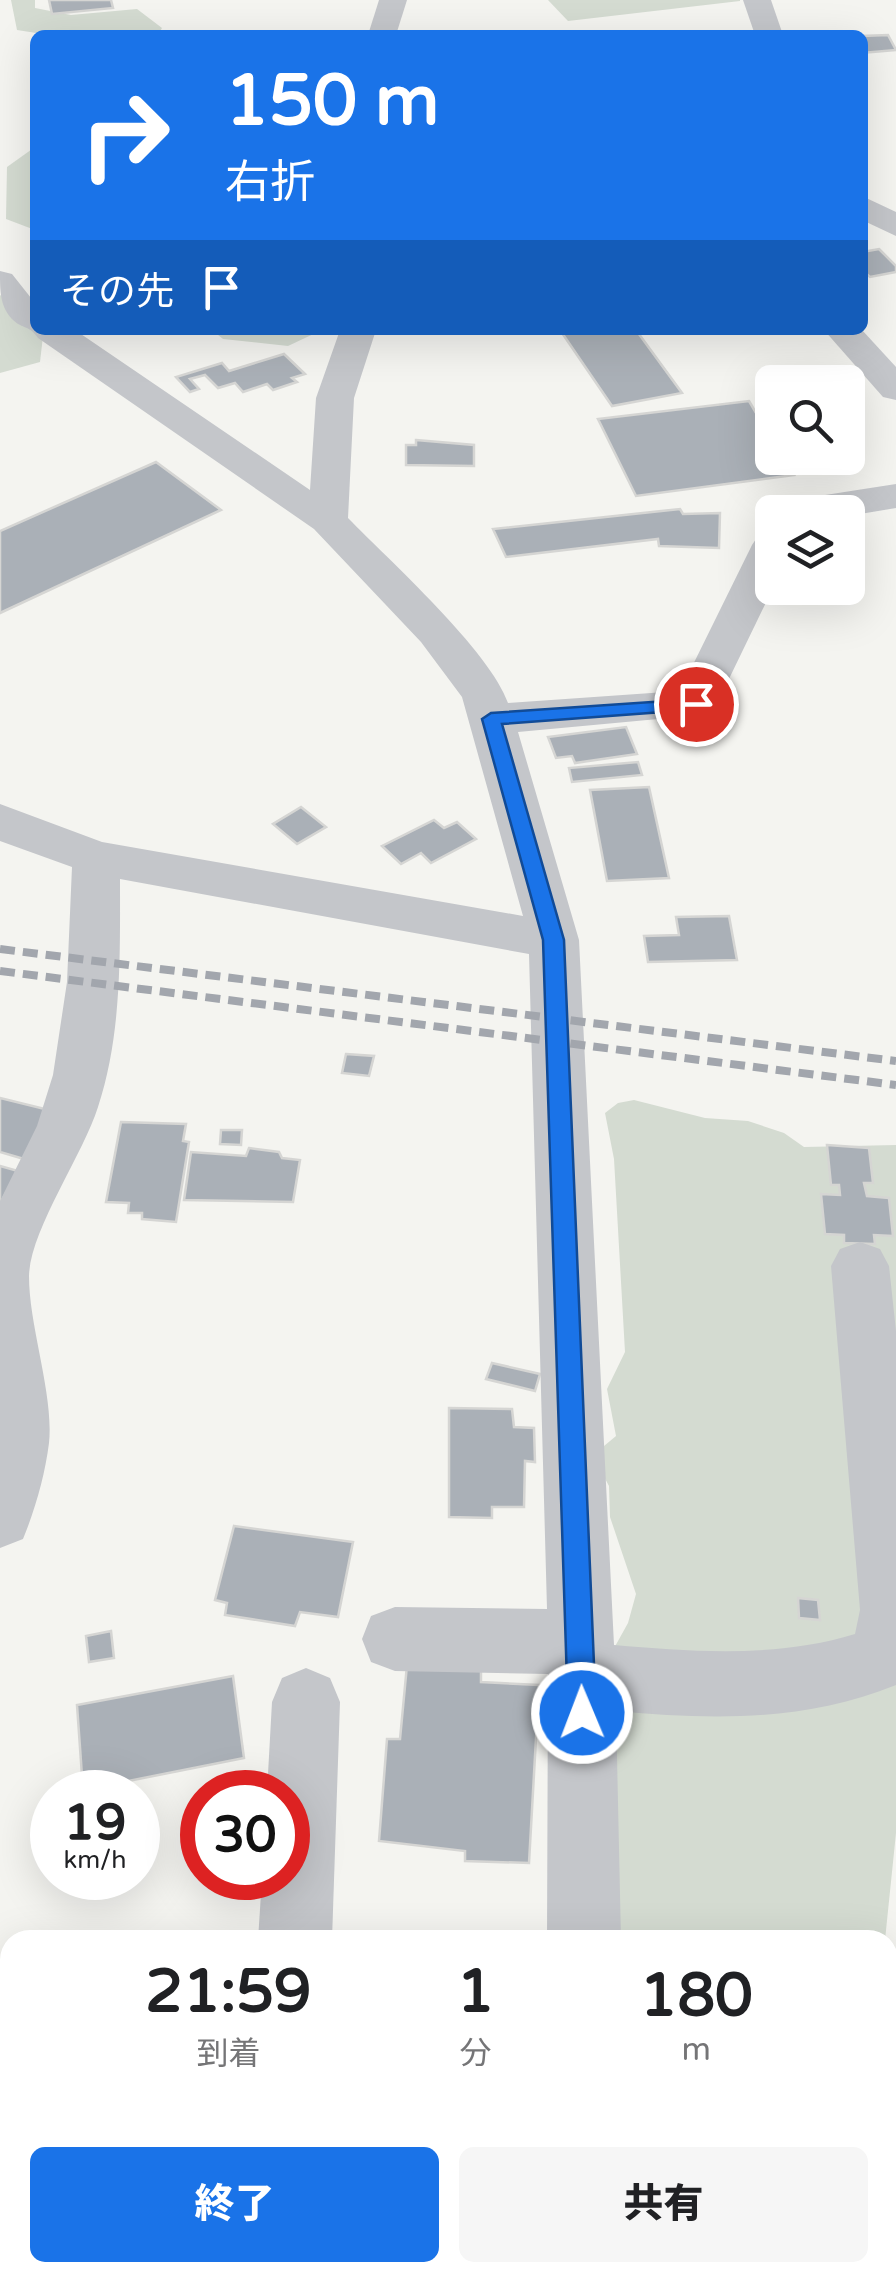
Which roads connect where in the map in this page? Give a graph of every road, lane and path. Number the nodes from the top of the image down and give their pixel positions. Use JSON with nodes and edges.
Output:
{"nodes":[{"id":1,"x":393,"y":0,"type":"edge"},
{"id":2,"x":757,"y":0,"type":"edge"},
{"id":3,"x":384,"y":30,"type":"edge"},
{"id":4,"x":768,"y":30,"type":"edge"},
{"id":5,"x":868,"y":210,"type":"edge"},
{"id":6,"x":896,"y":226,"type":"edge"},
{"id":7,"x":0,"y":281,"type":"edge"},
{"id":8,"x":30,"y":316,"type":"edge"},
{"id":9,"x":57,"y":335,"type":"edge"},
{"id":10,"x":356,"y":335,"type":"edge"},
{"id":11,"x":847,"y":335,"type":"edge"},
{"id":12,"x":896,"y":389,"type":"edge"},
{"id":13,"x":896,"y":496,"type":"edge"},
{"id":14,"x":865,"y":501,"type":"edge"},
{"id":15,"x":328,"y":520,"type":"junction"},
{"id":16,"x":755,"y":581,"type":"edge"},
{"id":17,"x":491,"y":719,"type":"junction"},
{"id":18,"x":0,"y":820,"type":"edge"},
{"id":19,"x":96,"y":858,"type":"junction"},
{"id":20,"x":554,"y":940,"type":"junction"},
{"id":21,"x":860,"y":1266,"type":"dead end"},
{"id":22,"x":1,"y":1267,"type":"edge"},
{"id":23,"x":888,"y":1476,"type":"edge"},
{"id":24,"x":0,"y":1518,"type":"edge"},
{"id":25,"x":395,"y":1639,"type":"dead end"},
{"id":26,"x":581,"y":1659,"type":"junction"},
{"id":27,"x":306,"y":1702,"type":"dead end"},
{"id":28,"x":296,"y":1930,"type":"edge"},
{"id":29,"x":584,"y":1930,"type":"edge"}],
"edges":[{"from":1,"to":3,"type":"street"},
{"from":2,"to":4,"type":"street"},
{"from":5,"to":6,"type":"street"},
{"from":7,"to":8,"type":"street"},
{"from":9,"to":15,"type":"street"},
{"from":10,"to":15,"type":"street"},
{"from":11,"to":12,"type":"street"},
{"from":13,"to":14,"type":"street"},
{"from":15,"to":17,"type":"street"},
{"from":16,"to":17,"type":"street"},
{"from":17,"to":20,"type":"street"},
{"from":18,"to":19,"type":"street"},
{"from":19,"to":20,"type":"street"},
{"from":19,"to":22,"type":"street"},
{"from":20,"to":26,"type":"street"},
{"from":21,"to":23,"type":"street"},
{"from":22,"to":24,"type":"street"},
{"from":23,"to":26,"type":"street"},
{"from":25,"to":26,"type":"street"},
{"from":26,"to":29,"type":"street"},
{"from":27,"to":28,"type":"street"}]}
